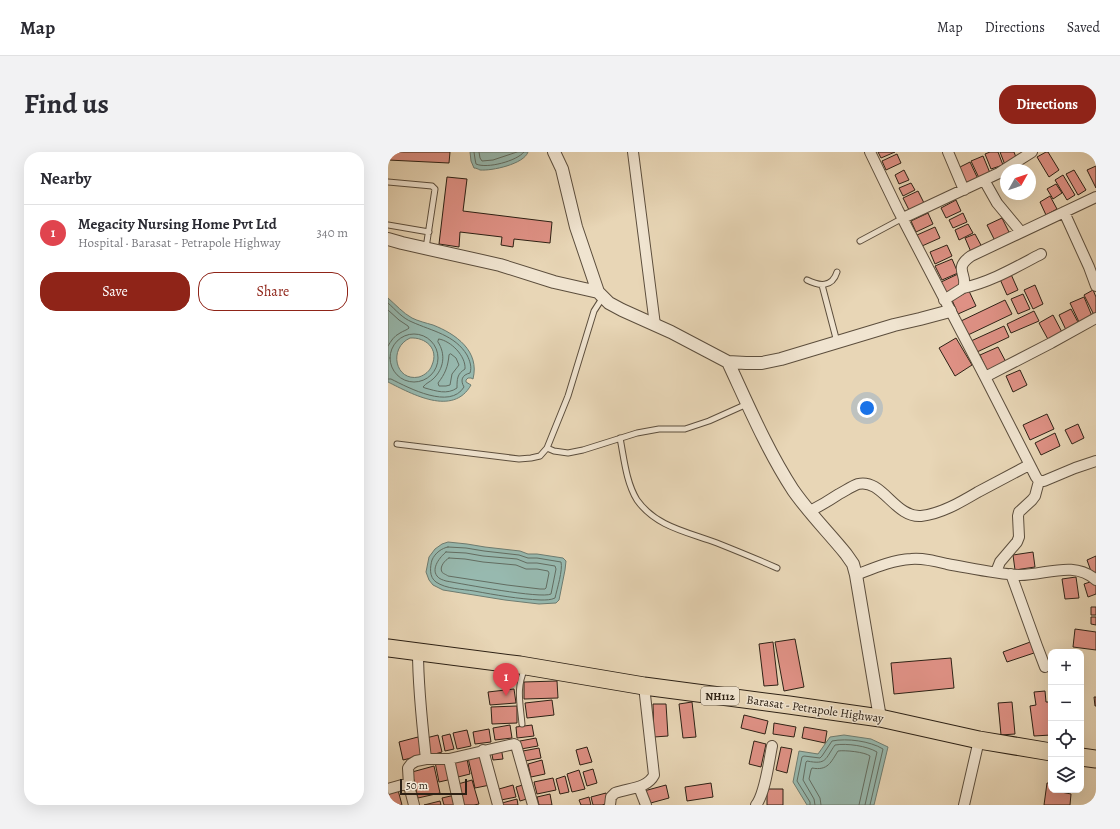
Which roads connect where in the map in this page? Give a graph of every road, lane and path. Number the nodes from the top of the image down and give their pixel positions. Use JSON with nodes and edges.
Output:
{"nodes":[{"id":1,"x":554,"y":152,"type":"edge"},
{"id":2,"x":633,"y":152,"type":"edge"},
{"id":3,"x":870,"y":152,"type":"edge"},
{"id":4,"x":948,"y":152,"type":"edge"},
{"id":5,"x":1032,"y":152,"type":"edge"},
{"id":6,"x":1018,"y":156,"type":"edge"},
{"id":7,"x":984,"y":180,"type":"junction"},
{"id":8,"x":388,"y":182,"type":"edge"},
{"id":9,"x":964,"y":190,"type":"junction"},
{"id":10,"x":1096,"y":197,"type":"edge"},
{"id":11,"x":1064,"y":212,"type":"junction"},
{"id":12,"x":903,"y":218,"type":"junction"},
{"id":13,"x":388,"y":225,"type":"edge"},
{"id":14,"x":429,"y":232,"type":"junction"},
{"id":15,"x":1021,"y":232,"type":"junction"},
{"id":16,"x":388,"y":239,"type":"edge"},
{"id":17,"x":860,"y":241,"type":"dead end"},
{"id":18,"x":426,"y":248,"type":"junction"},
{"id":19,"x":1041,"y":254,"type":"dead end"},
{"id":20,"x":837,"y":272,"type":"dead end"},
{"id":21,"x":807,"y":280,"type":"dead end"},
{"id":22,"x":822,"y":285,"type":"junction"},
{"id":23,"x":1096,"y":286,"type":"edge"},
{"id":24,"x":963,"y":288,"type":"junction"},
{"id":25,"x":600,"y":295,"type":"junction"},
{"id":26,"x":944,"y":300,"type":"junction"},
{"id":27,"x":950,"y":311,"type":"junction"},
{"id":28,"x":1096,"y":318,"type":"edge"},
{"id":29,"x":655,"y":325,"type":"junction"},
{"id":30,"x":836,"y":342,"type":"junction"},
{"id":31,"x":728,"y":362,"type":"junction"},
{"id":32,"x":985,"y":377,"type":"junction"},
{"id":33,"x":748,"y":404,"type":"junction"},
{"id":34,"x":620,"y":438,"type":"junction"},
{"id":35,"x":397,"y":444,"type":"dead end"},
{"id":36,"x":547,"y":448,"type":"junction"},
{"id":37,"x":1096,"y":461,"type":"edge"},
{"id":38,"x":1029,"y":465,"type":"junction"},
{"id":39,"x":1039,"y":481,"type":"junction"},
{"id":40,"x":810,"y":511,"type":"junction"},
{"id":41,"x":777,"y":568,"type":"dead end"},
{"id":42,"x":996,"y":572,"type":"junction"},
{"id":43,"x":1011,"y":574,"type":"junction"},
{"id":44,"x":856,"y":575,"type":"junction"},
{"id":45,"x":1095,"y":578,"type":"edge"},
{"id":46,"x":388,"y":648,"type":"edge"},
{"id":47,"x":418,"y":652,"type":"junction"},
{"id":48,"x":526,"y":666,"type":"junction"},
{"id":49,"x":1045,"y":667,"type":"dead end"},
{"id":50,"x":644,"y":686,"type":"junction"},
{"id":51,"x":880,"y":718,"type":"junction"},
{"id":52,"x":522,"y":724,"type":"dead end"},
{"id":53,"x":979,"y":740,"type":"junction"},
{"id":54,"x":772,"y":746,"type":"dead end"},
{"id":55,"x":483,"y":750,"type":"junction"},
{"id":56,"x":1048,"y":752,"type":"edge"},
{"id":57,"x":1084,"y":757,"type":"edge"},
{"id":58,"x":426,"y":759,"type":"junction"},
{"id":59,"x":449,"y":759,"type":"junction"},
{"id":60,"x":1096,"y":759,"type":"edge"},
{"id":61,"x":409,"y":783,"type":"junction"},
{"id":62,"x":639,"y":787,"type":"junction"},
{"id":63,"x":388,"y":789,"type":"edge"},
{"id":64,"x":414,"y":805,"type":"edge"},
{"id":65,"x":459,"y":805,"type":"edge"},
{"id":66,"x":498,"y":805,"type":"edge"},
{"id":67,"x":533,"y":805,"type":"edge"},
{"id":68,"x":610,"y":805,"type":"edge"},
{"id":69,"x":646,"y":805,"type":"edge"},
{"id":70,"x":756,"y":805,"type":"edge"},
{"id":71,"x":964,"y":805,"type":"edge"}],
"edges":[{"from":1,"to":25,"type":"street"},
{"from":2,"to":29,"type":"street"},
{"from":3,"to":12,"type":"street"},
{"from":4,"to":9,"type":"street"},
{"from":5,"to":6,"type":"street"},
{"from":6,"to":7,"type":"street"},
{"from":7,"to":9,"type":"street"},
{"from":7,"to":15,"type":"street"},
{"from":8,"to":14,"type":"lane"},
{"from":9,"to":12,"type":"street"},
{"from":10,"to":11,"type":"street"},
{"from":11,"to":15,"type":"street"},
{"from":11,"to":23,"type":"street"},
{"from":12,"to":17,"type":"lane"},
{"from":12,"to":26,"type":"street"},
{"from":13,"to":14,"type":"lane"},
{"from":14,"to":18,"type":"lane"},
{"from":15,"to":24,"type":"street"},
{"from":16,"to":18,"type":"street"},
{"from":18,"to":25,"type":"street"},
{"from":19,"to":24,"type":"street"},
{"from":20,"to":22,"type":"lane"},
{"from":21,"to":22,"type":"lane"},
{"from":22,"to":30,"type":"lane"},
{"from":24,"to":26,"type":"street"},
{"from":25,"to":29,"type":"street"},
{"from":25,"to":36,"type":"lane"},
{"from":26,"to":27,"type":"street"},
{"from":27,"to":30,"type":"street"},
{"from":27,"to":32,"type":"street"},
{"from":28,"to":32,"type":"street"},
{"from":29,"to":31,"type":"street"},
{"from":30,"to":31,"type":"street"},
{"from":31,"to":33,"type":"street"},
{"from":32,"to":38,"type":"street"},
{"from":33,"to":34,"type":"lane"},
{"from":33,"to":40,"type":"street"},
{"from":34,"to":36,"type":"lane"},
{"from":34,"to":41,"type":"lane"},
{"from":35,"to":36,"type":"lane"},
{"from":37,"to":39,"type":"street"},
{"from":38,"to":39,"type":"street"},
{"from":38,"to":40,"type":"street"},
{"from":39,"to":42,"type":"street"},
{"from":40,"to":44,"type":"street"},
{"from":42,"to":43,"type":"street"},
{"from":42,"to":44,"type":"street"},
{"from":43,"to":45,"type":"street"},
{"from":43,"to":49,"type":"street"},
{"from":44,"to":51,"type":"street"},
{"from":46,"to":47,"type":"highway","name":"Barasat - Petrapole Highway","number":"NH112"},
{"from":47,"to":48,"type":"highway","name":"Barasat - Petrapole Highway","number":"NH112"},
{"from":47,"to":58,"type":"street"},
{"from":48,"to":50,"type":"highway","name":"Barasat - Petrapole Highway","number":"NH112"},
{"from":48,"to":52,"type":"lane"},
{"from":50,"to":51,"type":"highway","name":"Barasat - Petrapole Highway","number":"NH112"},
{"from":50,"to":62,"type":"street"},
{"from":51,"to":53,"type":"highway","name":"Barasat - Petrapole Highway","number":"NH112"},
{"from":53,"to":56,"type":"highway","name":"Barasat - Petrapole Highway","number":"NH112"},
{"from":53,"to":71,"type":"street"},
{"from":54,"to":70,"type":"street"},
{"from":55,"to":59,"type":"street"},
{"from":55,"to":66,"type":"street"},
{"from":55,"to":67,"type":"street"},
{"from":57,"to":60,"type":"highway"},
{"from":58,"to":59,"type":"street"},
{"from":58,"to":61,"type":"street"},
{"from":59,"to":65,"type":"street"},
{"from":61,"to":63,"type":"street"},
{"from":61,"to":64,"type":"street"},
{"from":62,"to":68,"type":"street"},
{"from":62,"to":69,"type":"street"}]}
